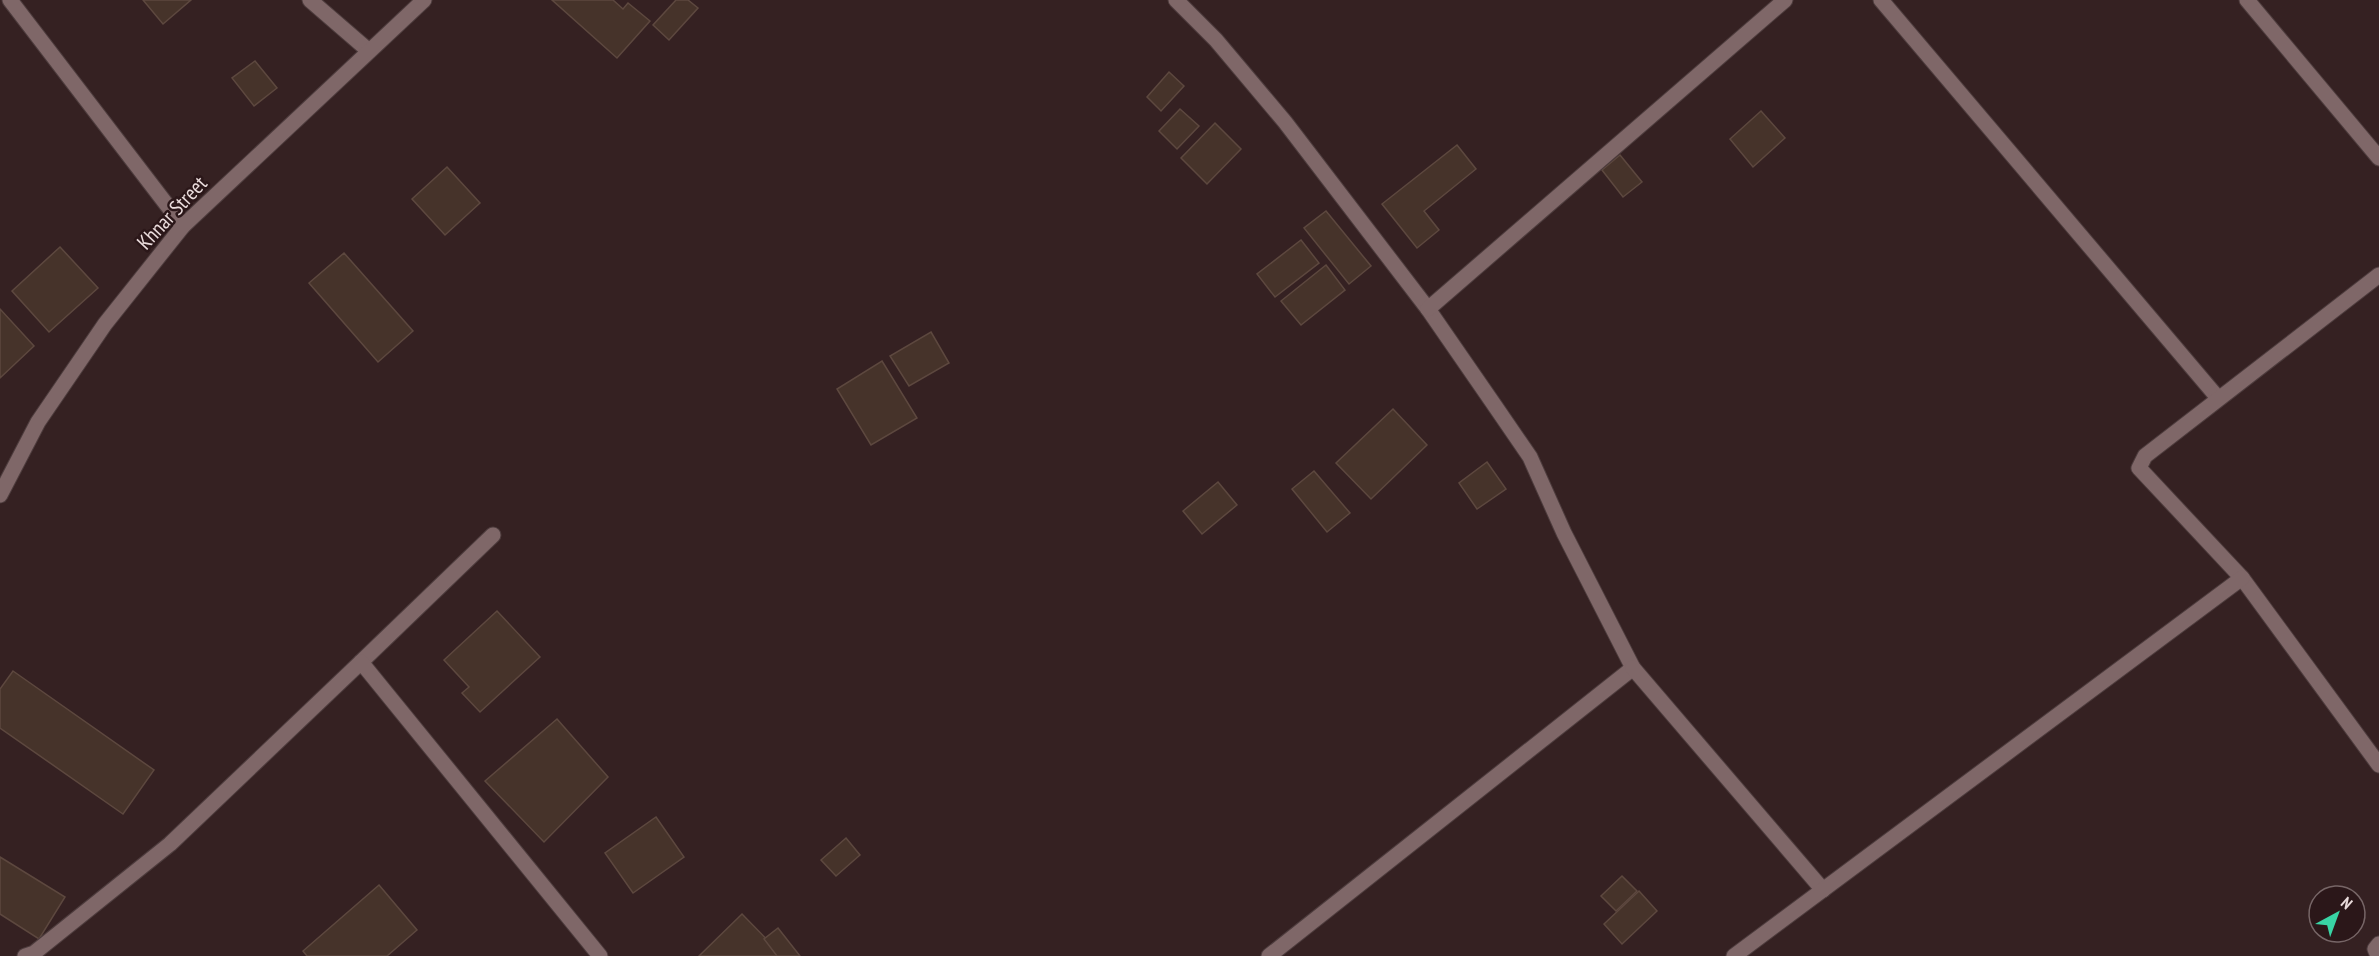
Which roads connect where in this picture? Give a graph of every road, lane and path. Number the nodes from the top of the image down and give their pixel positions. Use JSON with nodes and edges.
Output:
{"nodes":[{"id":1,"x":10,"y":0,"type":"edge"},
{"id":2,"x":310,"y":0,"type":"edge"},
{"id":3,"x":424,"y":0,"type":"edge"},
{"id":4,"x":1176,"y":0,"type":"edge"},
{"id":5,"x":1785,"y":0,"type":"edge"},
{"id":6,"x":1881,"y":0,"type":"edge"},
{"id":7,"x":2247,"y":0,"type":"edge"},
{"id":8,"x":369,"y":51,"type":"junction"},
{"id":9,"x":2379,"y":158,"type":"edge"},
{"id":10,"x":183,"y":226,"type":"junction"},
{"id":11,"x":2379,"y":275,"type":"edge"},
{"id":12,"x":1428,"y":309,"type":"junction"},
{"id":13,"x":2218,"y":398,"type":"junction"},
{"id":14,"x":0,"y":495,"type":"edge"},
{"id":15,"x":493,"y":536,"type":"dead end"},
{"id":16,"x":2242,"y":578,"type":"junction"},
{"id":17,"x":361,"y":662,"type":"junction"},
{"id":18,"x":1633,"y":668,"type":"junction"},
{"id":19,"x":2379,"y":765,"type":"edge"},
{"id":20,"x":1823,"y":890,"type":"junction"},
{"id":21,"x":2379,"y":944,"type":"edge"},
{"id":22,"x":25,"y":956,"type":"edge"},
{"id":23,"x":600,"y":956,"type":"edge"},
{"id":24,"x":1269,"y":956,"type":"edge"},
{"id":25,"x":1734,"y":956,"type":"edge"},
{"id":26,"x":2378,"y":956,"type":"edge"}],
"edges":[{"from":1,"to":10,"type":"street"},
{"from":2,"to":8,"type":"street"},
{"from":3,"to":8,"type":"street","name":"Khnar Street"},
{"from":4,"to":12,"type":"street"},
{"from":5,"to":12,"type":"street"},
{"from":6,"to":13,"type":"street"},
{"from":7,"to":9,"type":"street"},
{"from":8,"to":10,"type":"street","name":"Khnar Street"},
{"from":10,"to":14,"type":"street","name":"Khnar Street"},
{"from":11,"to":13,"type":"street"},
{"from":12,"to":18,"type":"street"},
{"from":13,"to":16,"type":"street"},
{"from":15,"to":17,"type":"street"},
{"from":16,"to":19,"type":"street"},
{"from":16,"to":20,"type":"street"},
{"from":17,"to":22,"type":"street"},
{"from":17,"to":23,"type":"street"},
{"from":18,"to":20,"type":"street"},
{"from":18,"to":24,"type":"street"},
{"from":20,"to":25,"type":"street"},
{"from":21,"to":26,"type":"street"}]}
